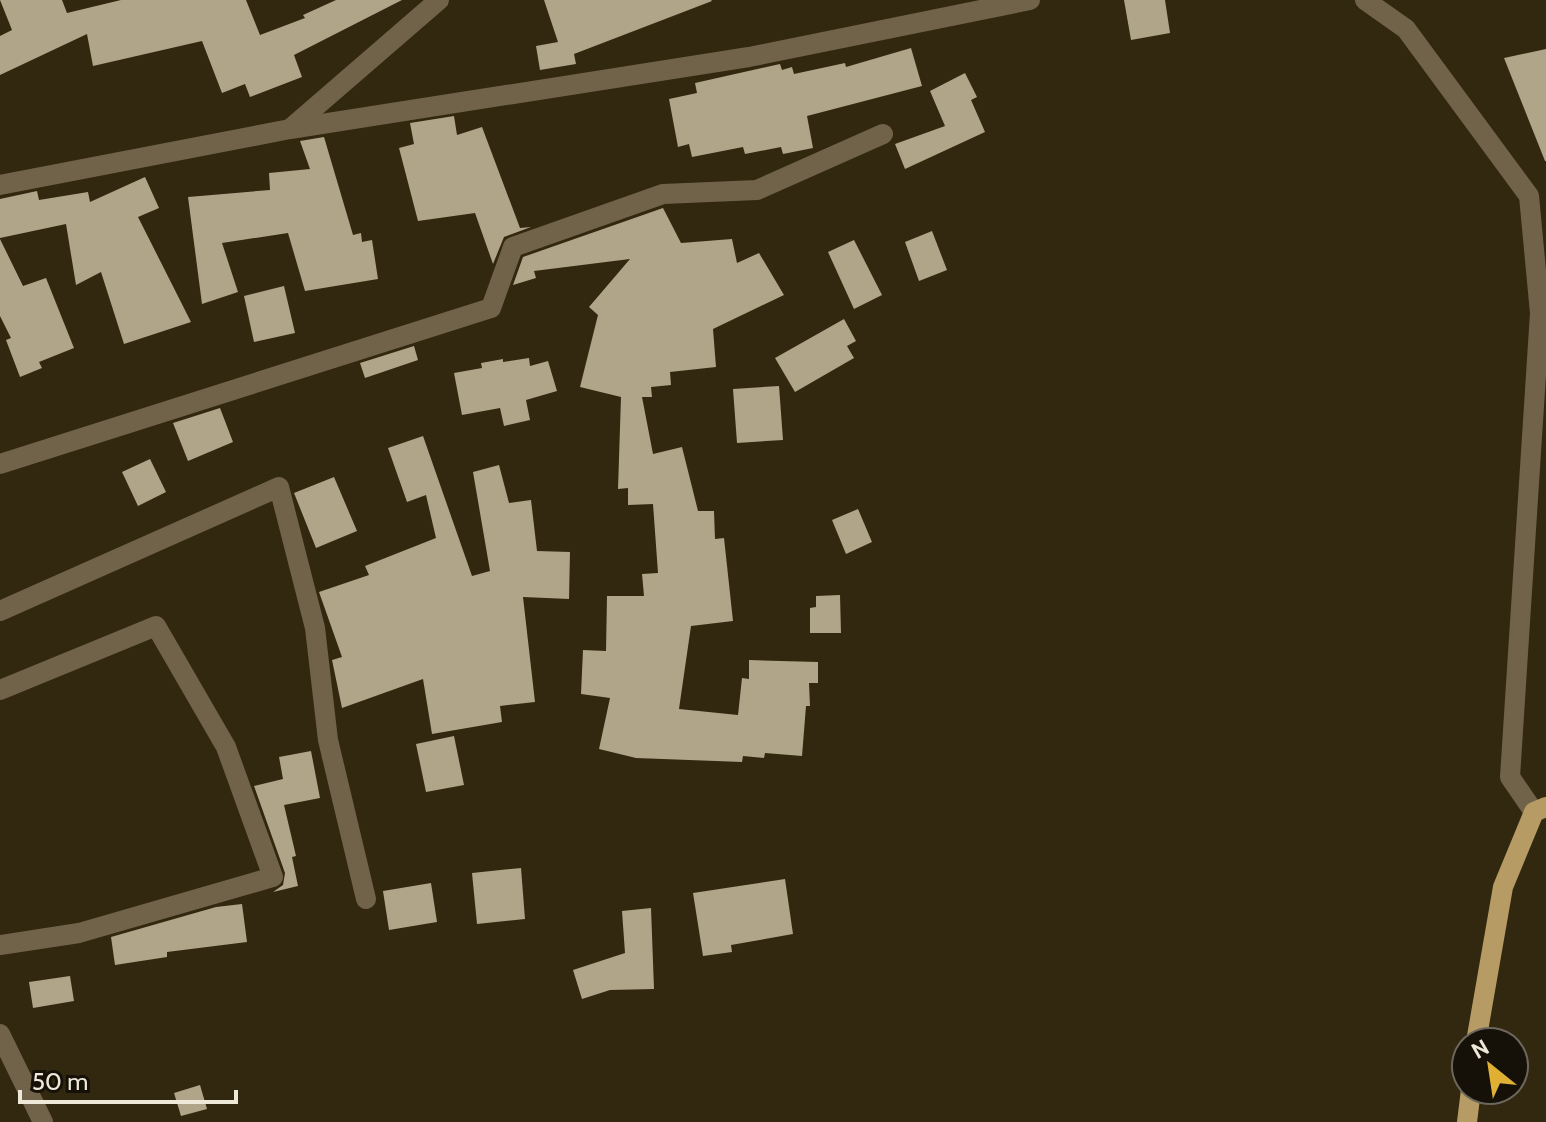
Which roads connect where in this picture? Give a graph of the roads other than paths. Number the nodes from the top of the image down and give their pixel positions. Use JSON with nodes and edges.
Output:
{"nodes":[{"id":1,"x":439,"y":0,"type":"edge"},
{"id":2,"x":1030,"y":0,"type":"edge"},
{"id":3,"x":1365,"y":0,"type":"edge"},
{"id":4,"x":290,"y":129,"type":"junction"},
{"id":5,"x":883,"y":134,"type":"dead end"},
{"id":6,"x":0,"y":185,"type":"edge"},
{"id":7,"x":0,"y":464,"type":"edge"},
{"id":8,"x":0,"y":611,"type":"edge"},
{"id":9,"x":0,"y":690,"type":"edge"},
{"id":10,"x":1540,"y":809,"type":"edge"},
{"id":11,"x":366,"y":899,"type":"dead end"},
{"id":12,"x":0,"y":945,"type":"edge"},
{"id":13,"x":1479,"y":1026,"type":"edge"},
{"id":14,"x":0,"y":1034,"type":"edge"},
{"id":15,"x":43,"y":1122,"type":"edge"}],
"edges":[{"from":1,"to":4,"type":"street"},
{"from":2,"to":4,"type":"street"},
{"from":3,"to":10,"type":"street"},
{"from":4,"to":6,"type":"street"},
{"from":5,"to":7,"type":"street"},
{"from":8,"to":11,"type":"street"},
{"from":9,"to":12,"type":"street"},
{"from":10,"to":13,"type":"main road"},
{"from":14,"to":15,"type":"street"}]}
